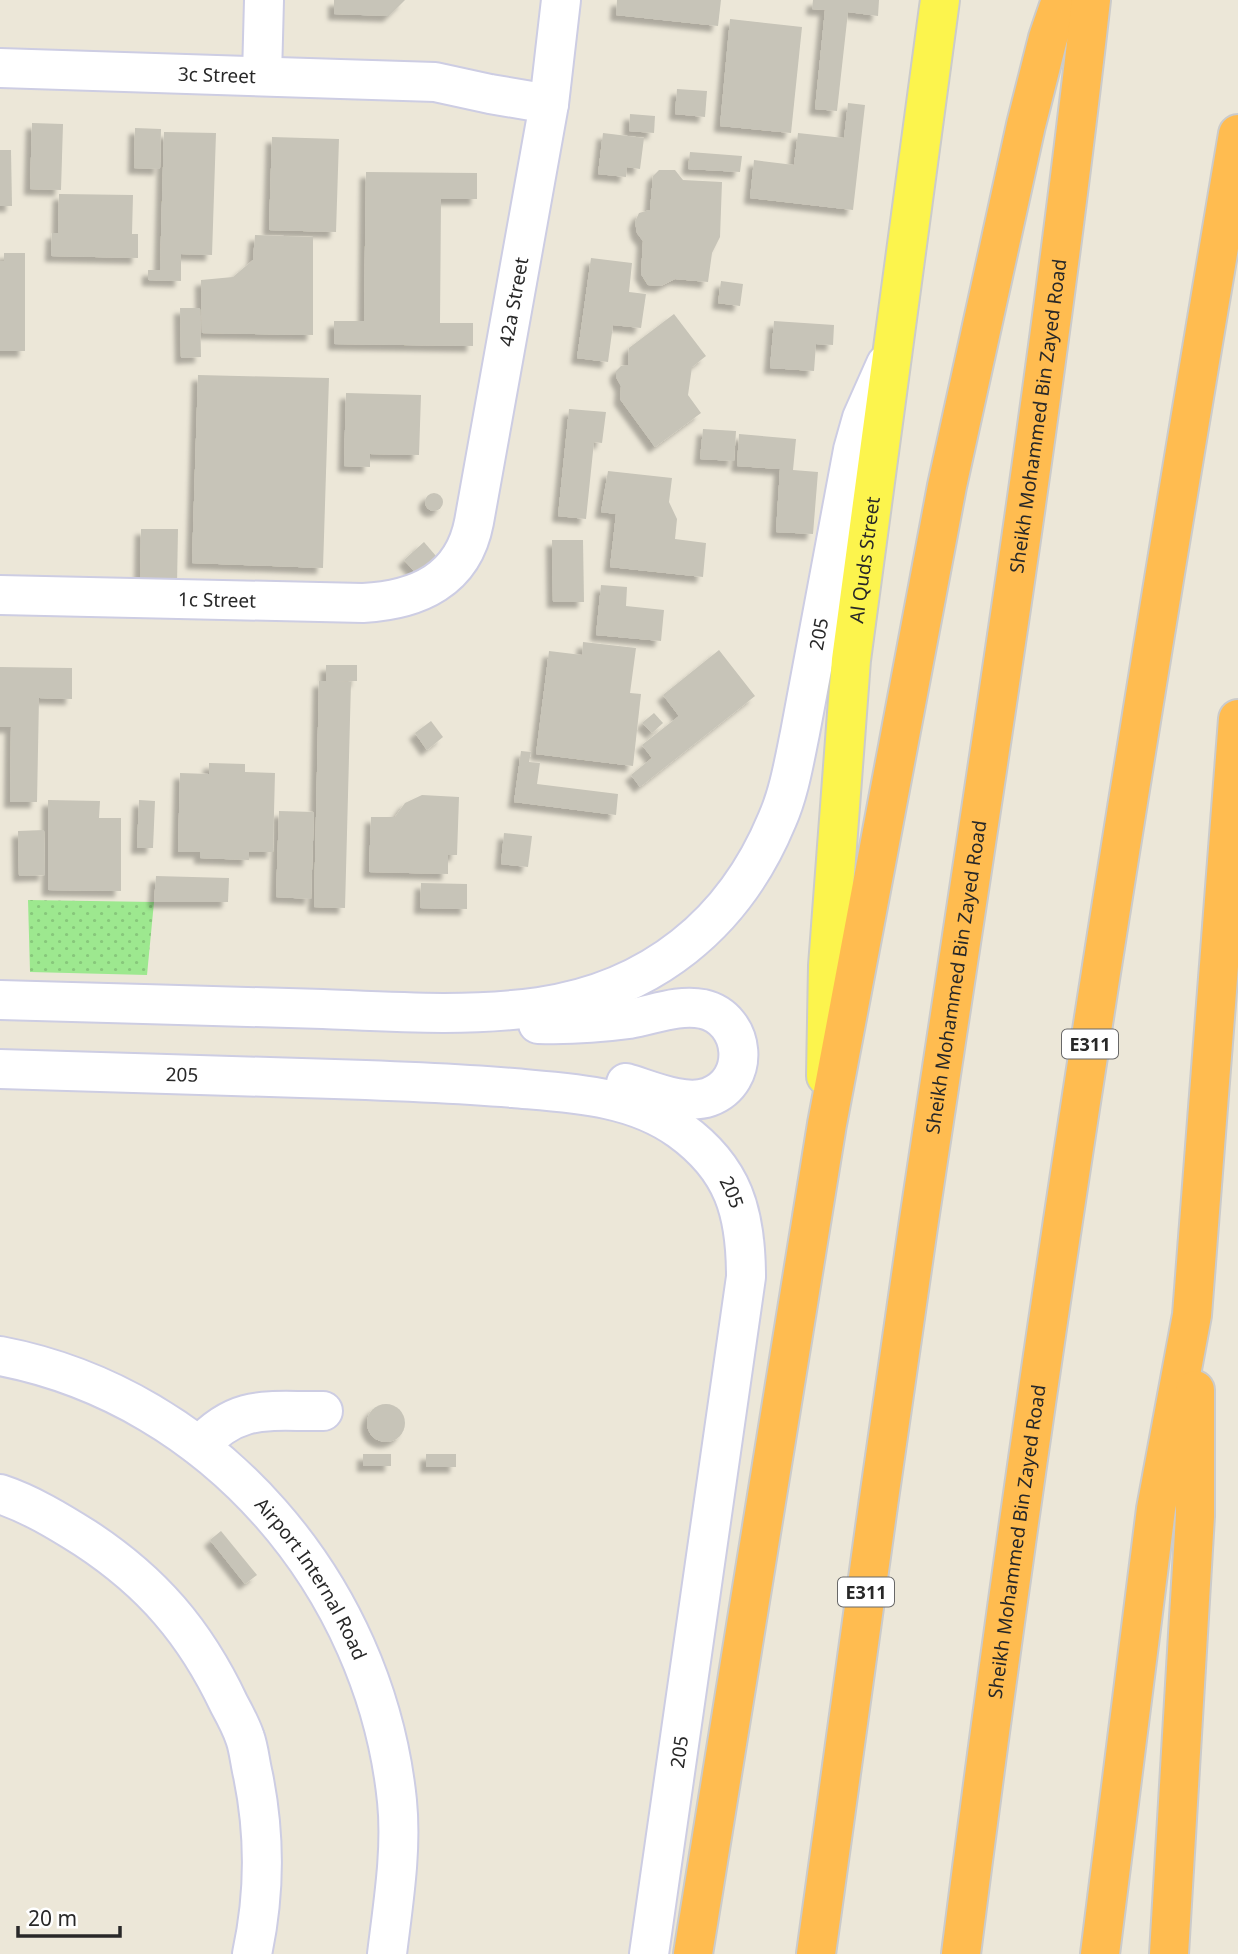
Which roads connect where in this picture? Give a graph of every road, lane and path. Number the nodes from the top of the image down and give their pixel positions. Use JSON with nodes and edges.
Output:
{"nodes":[{"id":1,"x":264,"y":0,"type":"edge"},
{"id":2,"x":561,"y":0,"type":"edge"},
{"id":3,"x":940,"y":0,"type":"edge"},
{"id":4,"x":1060,"y":0,"type":"edge"},
{"id":5,"x":1091,"y":0,"type":"edge"},
{"id":6,"x":0,"y":68,"type":"edge"},
{"id":7,"x":262,"y":76,"type":"junction"},
{"id":8,"x":550,"y":89,"type":"junction"},
{"id":9,"x":1238,"y":136,"type":"edge"},
{"id":10,"x":893,"y":350,"type":"junction"},
{"id":11,"x":430,"y":586,"type":"joint"},
{"id":12,"x":0,"y":595,"type":"edge"},
{"id":13,"x":1238,"y":719,"type":"edge"},
{"id":14,"x":0,"y":1000,"type":"edge"},
{"id":15,"x":446,"y":1013,"type":"junction"},
{"id":16,"x":0,"y":1069,"type":"edge"},
{"id":17,"x":442,"y":1082,"type":"junction"},
{"id":18,"x":827,"y":1124,"type":"junction"},
{"id":19,"x":1192,"y":1315,"type":"junction"},
{"id":20,"x":0,"y":1356,"type":"edge"},
{"id":21,"x":323,"y":1411,"type":"dead end"},
{"id":22,"x":199,"y":1446,"type":"junction"},
{"id":23,"x":0,"y":1494,"type":"edge"},
{"id":24,"x":251,"y":1954,"type":"edge"},
{"id":25,"x":387,"y":1954,"type":"edge"},
{"id":26,"x":649,"y":1954,"type":"edge"},
{"id":27,"x":693,"y":1954,"type":"edge"},
{"id":28,"x":816,"y":1954,"type":"edge"},
{"id":29,"x":961,"y":1954,"type":"edge"},
{"id":30,"x":1100,"y":1954,"type":"edge"},
{"id":31,"x":1169,"y":1954,"type":"edge"}],
"edges":[{"from":1,"to":7,"type":"street"},
{"from":2,"to":8,"type":"street","name":"42a Street"},
{"from":3,"to":10,"type":"main road","name":"Al Quds Street"},
{"from":4,"to":18,"type":"highway"},
{"from":5,"to":28,"type":"highway","name":"Sheikh Mohammed Bin Zayed Road","number":"E311"},
{"from":6,"to":7,"type":"street","name":"3c Street"},
{"from":7,"to":8,"type":"street","name":"3c Street"},
{"from":8,"to":11,"type":"street","name":"42a Street"},
{"from":9,"to":29,"type":"highway","name":"Sheikh Mohammed Bin Zayed Road","number":"E311"},
{"from":10,"to":15,"type":"street","name":"205"},
{"from":10,"to":18,"type":"main road","name":"Al Quds Street"},
{"from":11,"to":12,"type":"street","name":"1c Street"},
{"from":13,"to":19,"type":"highway"},
{"from":14,"to":15,"type":"street","name":"205"},
{"from":15,"to":17,"type":"street"},
{"from":16,"to":17,"type":"street","name":"205"},
{"from":17,"to":26,"type":"street","name":"205"},
{"from":18,"to":27,"type":"highway"},
{"from":19,"to":30,"type":"highway"},
{"from":19,"to":31,"type":"highway"},
{"from":20,"to":22,"type":"street","name":"Airport Internal Road"},
{"from":21,"to":22,"type":"street"},
{"from":22,"to":25,"type":"street","name":"Airport Internal Road"},
{"from":23,"to":24,"type":"street"}]}
